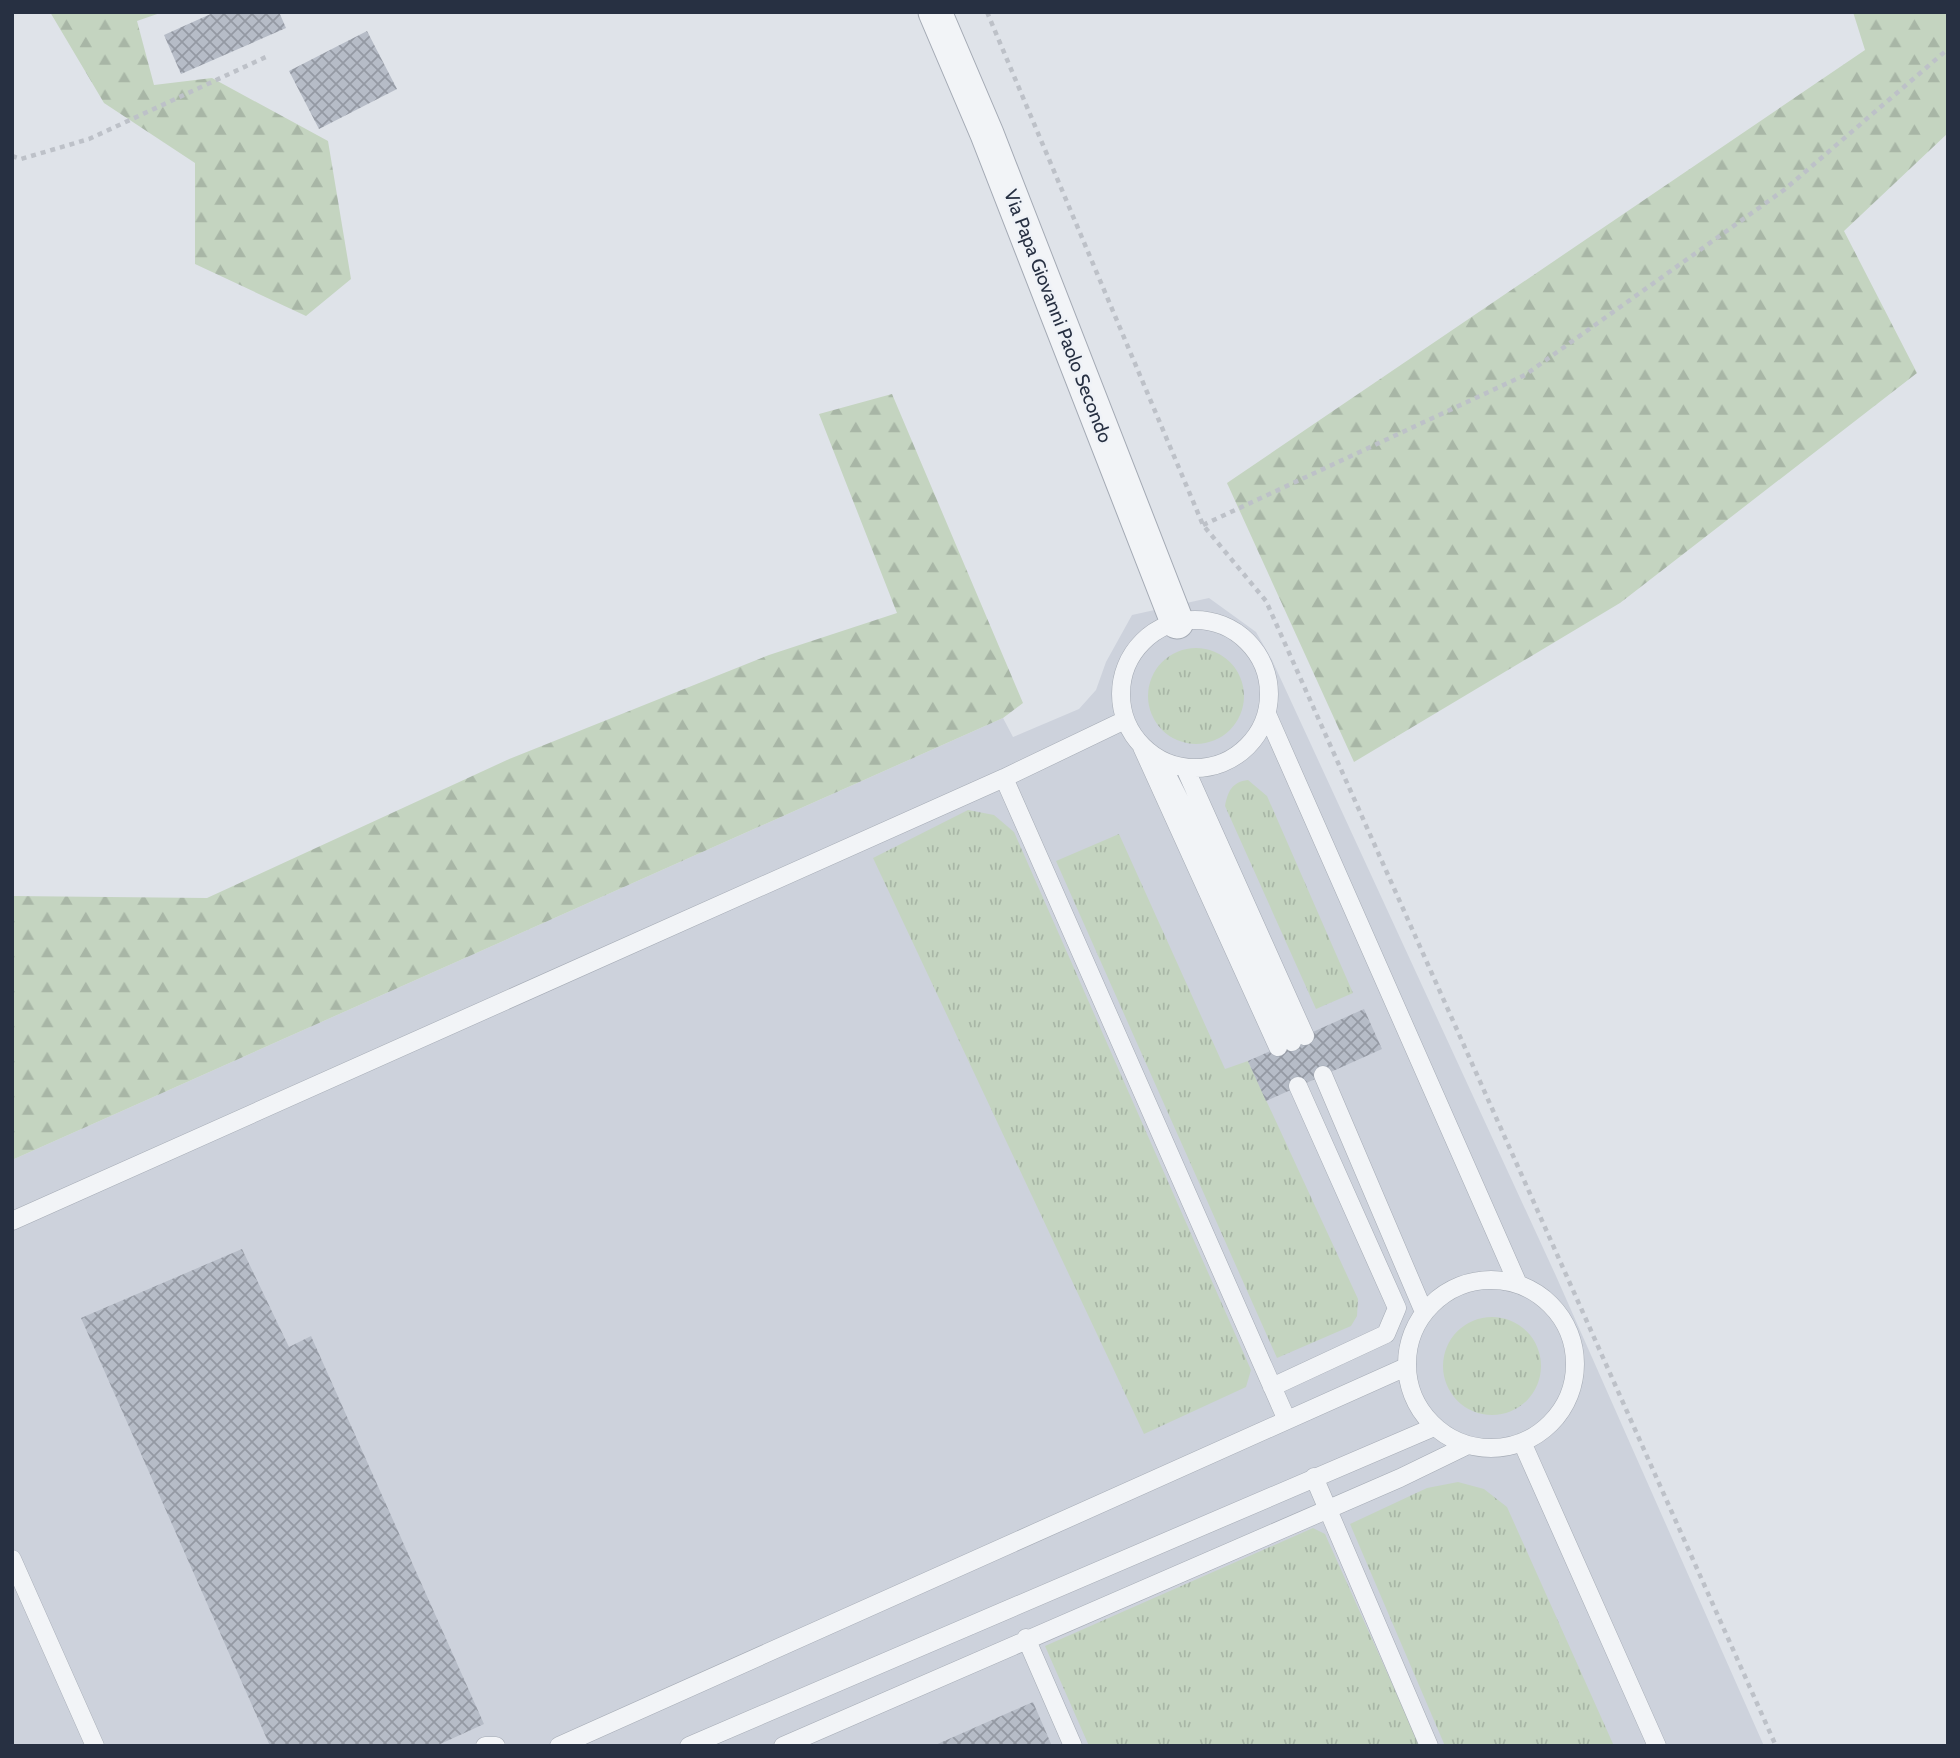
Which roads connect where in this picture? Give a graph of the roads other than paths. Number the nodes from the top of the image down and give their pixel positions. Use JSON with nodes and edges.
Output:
{"nodes":[{"id":1,"x":935,"y":12,"type":"edge"},
{"id":2,"x":1177,"y":622,"type":"junction"},
{"id":3,"x":1267,"y":714,"type":"junction"},
{"id":4,"x":1125,"y":720,"type":"junction"},
{"id":5,"x":1140,"y":744,"type":"junction"},
{"id":6,"x":1159,"y":759,"type":"junction"},
{"id":7,"x":1185,"y":768,"type":"junction"},
{"id":8,"x":1004,"y":778,"type":"junction"},
{"id":9,"x":1292,"y":1042,"type":"junction"},
{"id":10,"x":12,"y":1221,"type":"edge"},
{"id":11,"x":1518,"y":1284,"type":"junction"},
{"id":12,"x":1420,"y":1318,"type":"junction"},
{"id":13,"x":1406,"y":1367,"type":"junction"},
{"id":14,"x":1272,"y":1387,"type":"junction"},
{"id":15,"x":1286,"y":1418,"type":"junction"},
{"id":16,"x":1434,"y":1427,"type":"junction"},
{"id":17,"x":1522,"y":1442,"type":"junction"},
{"id":18,"x":1468,"y":1445,"type":"junction"},
{"id":19,"x":1314,"y":1477,"type":"junction"},
{"id":20,"x":1326,"y":1509,"type":"junction"},
{"id":21,"x":12,"y":1559,"type":"edge"},
{"id":22,"x":1026,"y":1638,"type":"junction"},
{"id":23,"x":95,"y":1746,"type":"edge"},
{"id":24,"x":485,"y":1746,"type":"edge"},
{"id":25,"x":496,"y":1746,"type":"edge"},
{"id":26,"x":559,"y":1746,"type":"edge"},
{"id":27,"x":689,"y":1746,"type":"edge"},
{"id":28,"x":783,"y":1746,"type":"edge"},
{"id":29,"x":1073,"y":1746,"type":"edge"},
{"id":30,"x":1430,"y":1746,"type":"edge"},
{"id":31,"x":1657,"y":1746,"type":"edge"}],
"edges":[{"from":1,"to":2,"type":"street","name":"Via Papa Giovanni Paolo Secondo"},
{"from":2,"to":3,"type":"lane"},
{"from":2,"to":4,"type":"lane"},
{"from":3,"to":7,"type":"lane"},
{"from":3,"to":11,"type":"lane"},
{"from":4,"to":5,"type":"lane"},
{"from":4,"to":8,"type":"lane"},
{"from":5,"to":6,"type":"lane"},
{"from":5,"to":9,"type":"lane"},
{"from":6,"to":7,"type":"lane"},
{"from":6,"to":9,"type":"lane"},
{"from":7,"to":9,"type":"lane"},
{"from":8,"to":10,"type":"lane"},
{"from":8,"to":14,"type":"lane"},
{"from":11,"to":12,"type":"lane"},
{"from":11,"to":17,"type":"lane"},
{"from":12,"to":13,"type":"lane"},
{"from":12,"to":14,"type":"lane"},
{"from":13,"to":15,"type":"lane"},
{"from":13,"to":16,"type":"lane"},
{"from":14,"to":15,"type":"lane"},
{"from":15,"to":26,"type":"lane"},
{"from":16,"to":18,"type":"lane"},
{"from":16,"to":19,"type":"lane"},
{"from":17,"to":18,"type":"lane"},
{"from":17,"to":31,"type":"lane"},
{"from":18,"to":20,"type":"lane"},
{"from":19,"to":20,"type":"lane"},
{"from":19,"to":27,"type":"lane"},
{"from":20,"to":22,"type":"lane"},
{"from":20,"to":30,"type":"lane"},
{"from":21,"to":23,"type":"lane"},
{"from":22,"to":28,"type":"lane"},
{"from":22,"to":29,"type":"lane"},
{"from":24,"to":25,"type":"lane"}]}
